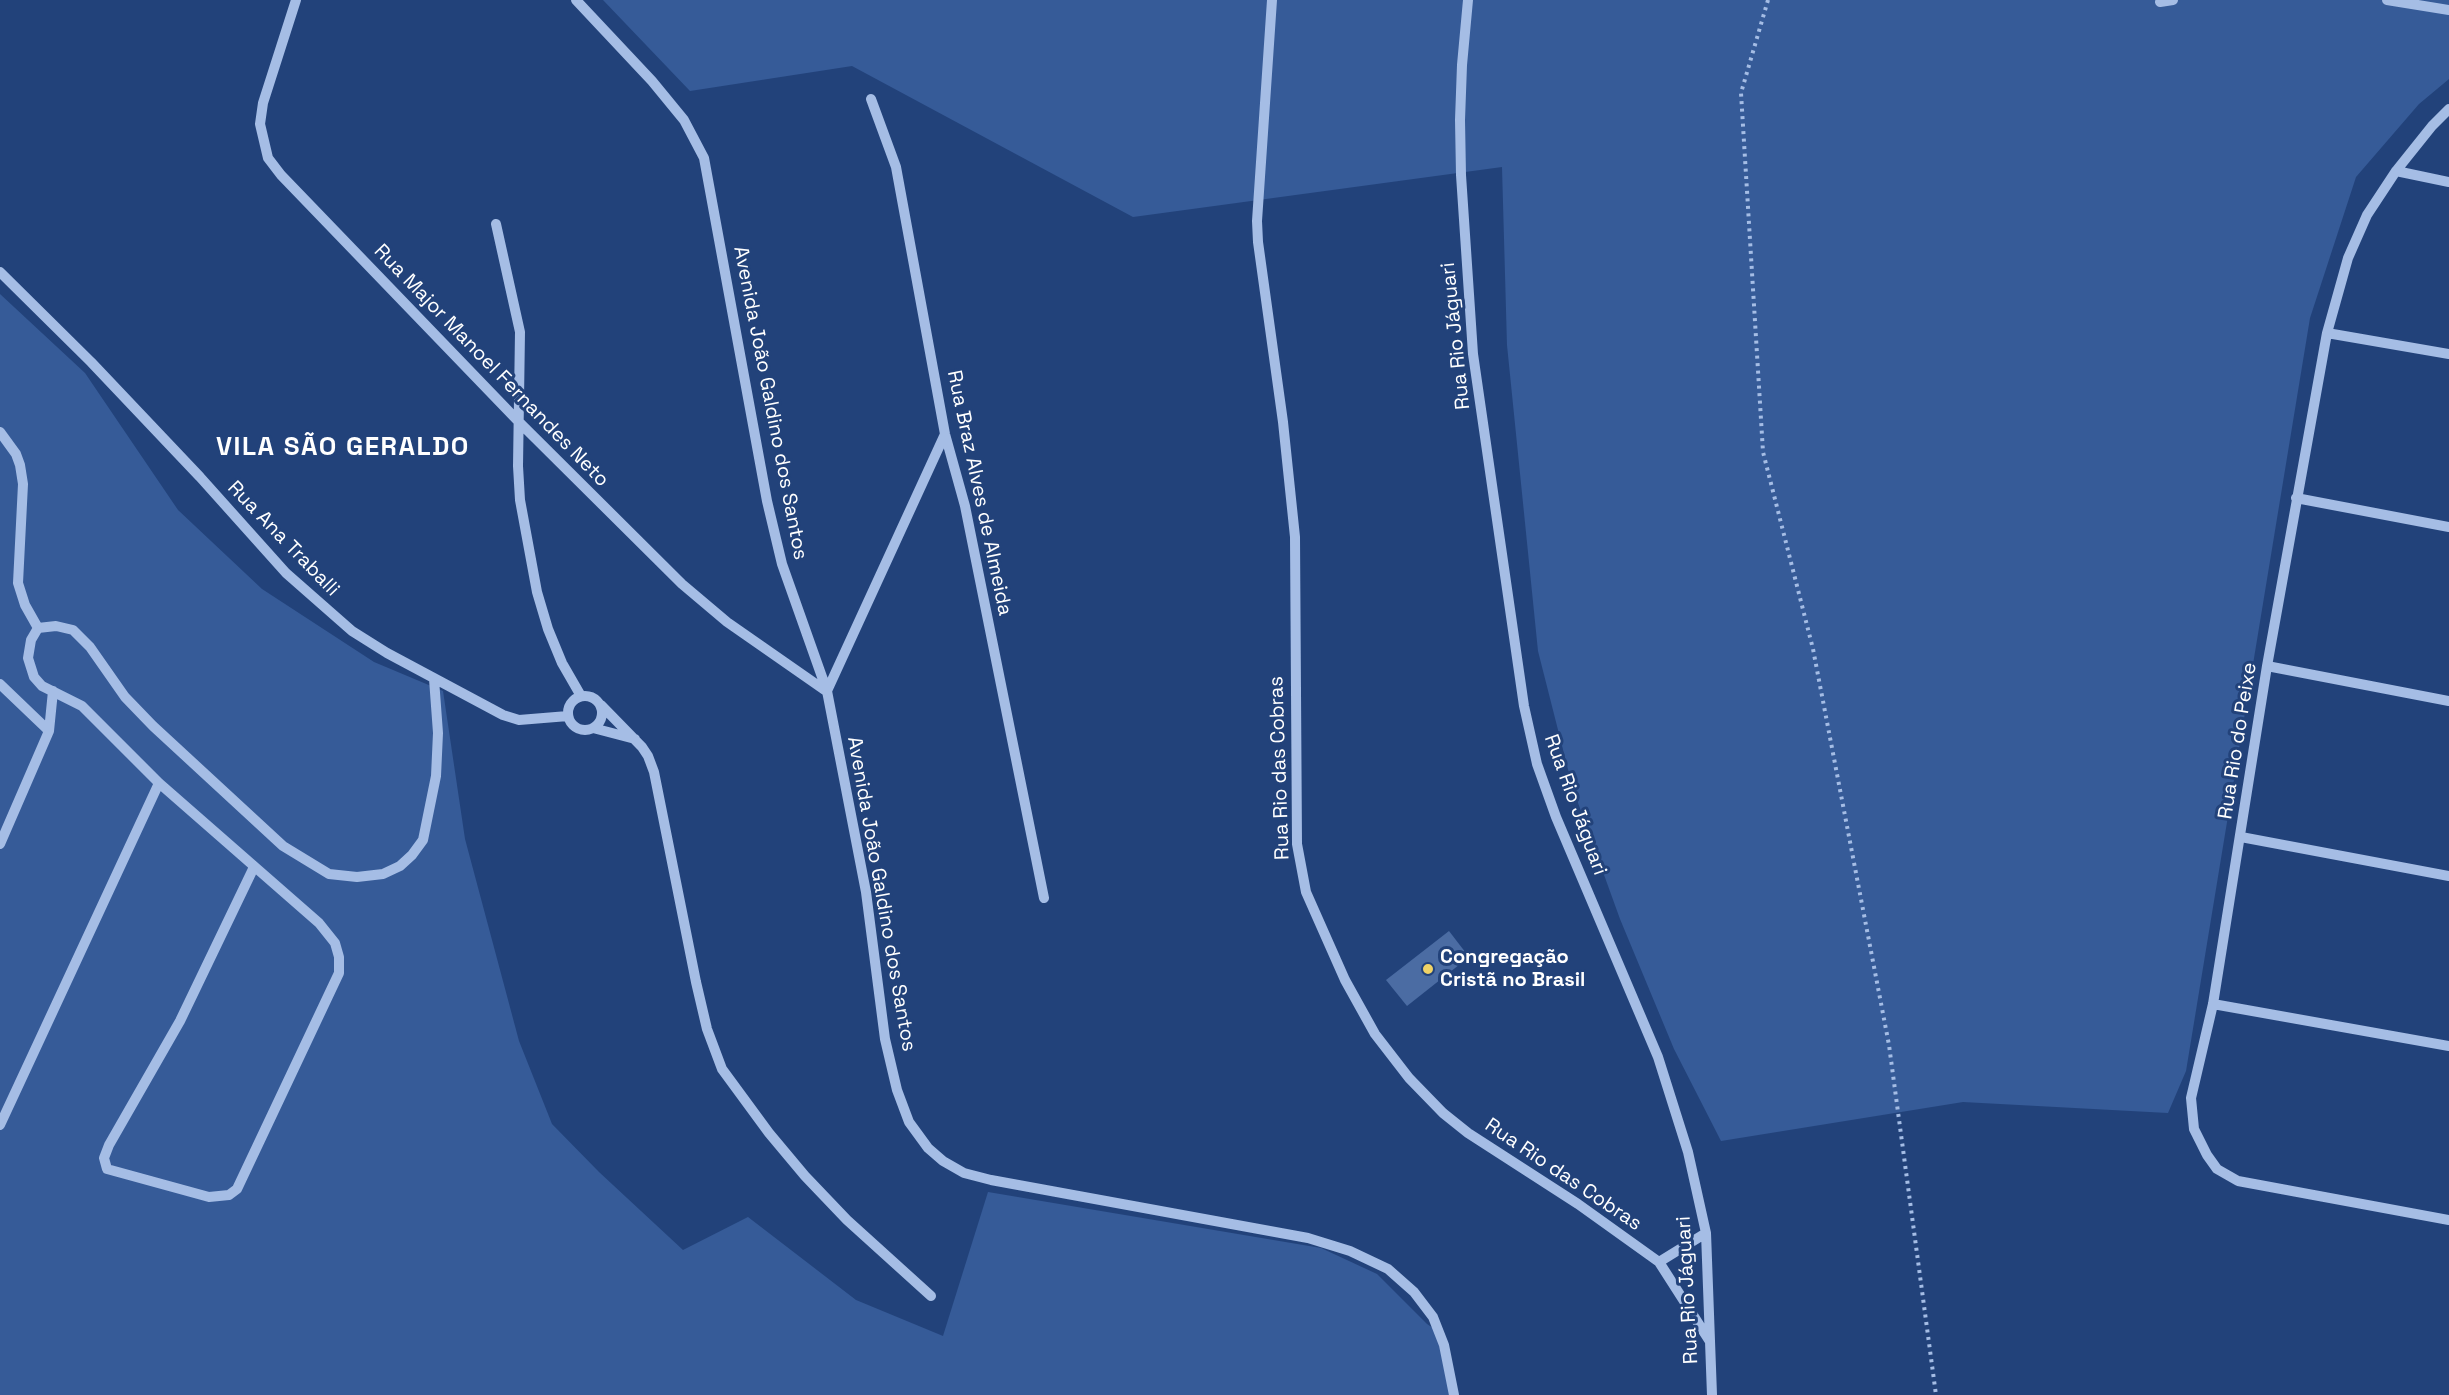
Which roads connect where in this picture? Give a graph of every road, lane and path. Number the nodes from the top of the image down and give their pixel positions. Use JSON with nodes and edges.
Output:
{"nodes":[{"id":1,"x":296,"y":0,"type":"edge"},
{"id":2,"x":576,"y":0,"type":"edge"},
{"id":3,"x":1272,"y":0,"type":"edge"},
{"id":4,"x":1468,"y":0,"type":"edge"},
{"id":5,"x":1768,"y":0,"type":"edge"},
{"id":6,"x":2173,"y":0,"type":"edge"},
{"id":7,"x":2387,"y":0,"type":"edge"},
{"id":8,"x":2160,"y":2,"type":"dead end"},
{"id":9,"x":2449,"y":10,"type":"edge"},
{"id":10,"x":871,"y":99,"type":"dead end"},
{"id":11,"x":2449,"y":110,"type":"edge"},
{"id":12,"x":2396,"y":171,"type":"junction"},
{"id":13,"x":2449,"y":182,"type":"edge"},
{"id":14,"x":496,"y":224,"type":"dead end"},
{"id":15,"x":0,"y":272,"type":"edge"},
{"id":16,"x":2327,"y":333,"type":"junction"},
{"id":17,"x":2449,"y":354,"type":"edge"},
{"id":18,"x":520,"y":423,"type":"junction"},
{"id":19,"x":0,"y":432,"type":"edge"},
{"id":20,"x":945,"y":435,"type":"junction"},
{"id":21,"x":2296,"y":498,"type":"junction"},
{"id":22,"x":2449,"y":527,"type":"edge"},
{"id":23,"x":38,"y":628,"type":"junction"},
{"id":24,"x":2267,"y":666,"type":"junction"},
{"id":25,"x":434,"y":679,"type":"junction"},
{"id":26,"x":0,"y":684,"type":"edge"},
{"id":27,"x":53,"y":691,"type":"junction"},
{"id":28,"x":826,"y":691,"type":"junction"},
{"id":29,"x":581,"y":696,"type":"junction"},
{"id":30,"x":2449,"y":701,"type":"edge"},
{"id":31,"x":601,"y":705,"type":"junction"},
{"id":32,"x":568,"y":716,"type":"junction"},
{"id":33,"x":593,"y":728,"type":"junction"},
{"id":34,"x":49,"y":730,"type":"junction"},
{"id":35,"x":635,"y":740,"type":"junction"},
{"id":36,"x":159,"y":783,"type":"junction"},
{"id":37,"x":2241,"y":837,"type":"junction"},
{"id":38,"x":0,"y":841,"type":"edge"},
{"id":39,"x":254,"y":867,"type":"junction"},
{"id":40,"x":2449,"y":876,"type":"edge"},
{"id":41,"x":1044,"y":898,"type":"dead end"},
{"id":42,"x":2213,"y":1004,"type":"junction"},
{"id":43,"x":2449,"y":1046,"type":"edge"},
{"id":44,"x":0,"y":1125,"type":"edge"},
{"id":45,"x":2449,"y":1220,"type":"edge"},
{"id":46,"x":1706,"y":1233,"type":"junction"},
{"id":47,"x":1659,"y":1262,"type":"junction"},
{"id":48,"x":931,"y":1296,"type":"dead end"},
{"id":49,"x":1709,"y":1340,"type":"junction"},
{"id":50,"x":1454,"y":1395,"type":"edge"},
{"id":51,"x":1712,"y":1395,"type":"edge"},
{"id":52,"x":1936,"y":1395,"type":"edge"}],
"edges":[{"from":1,"to":18,"type":"street","name":"Rua Major Manoel Fernandes Neto"},
{"from":2,"to":28,"type":"street","name":"Avenida João Galdino dos Santos"},
{"from":3,"to":47,"type":"street","name":"Rua Rio das Cobras"},
{"from":4,"to":46,"type":"street","name":"Rua Rio Jáguari"},
{"from":5,"to":52,"type":"path"},
{"from":6,"to":8,"type":"street"},
{"from":7,"to":9,"type":"street"},
{"from":10,"to":20,"type":"street","name":"Rua Braz Alves de Almeida"},
{"from":11,"to":12,"type":"street","name":"Rua Rio do Peixe"},
{"from":12,"to":13,"type":"street"},
{"from":12,"to":16,"type":"street","name":"Rua Rio do Peixe"},
{"from":14,"to":18,"type":"street"},
{"from":15,"to":25,"type":"street","name":"Rua Ana Traballi"},
{"from":16,"to":17,"type":"street"},
{"from":16,"to":21,"type":"street","name":"Rua Rio do Peixe"},
{"from":18,"to":28,"type":"street","name":"Rua Major Manoel Fernandes Neto"},
{"from":18,"to":29,"type":"street"},
{"from":19,"to":23,"type":"street"},
{"from":20,"to":28,"type":"street"},
{"from":20,"to":41,"type":"street","name":"Rua Braz Alves de Almeida"},
{"from":21,"to":22,"type":"street"},
{"from":21,"to":24,"type":"street","name":"Rua Rio do Peixe"},
{"from":23,"to":25,"type":"street"},
{"from":23,"to":27,"type":"street"},
{"from":24,"to":30,"type":"street"},
{"from":24,"to":37,"type":"street","name":"Rua Rio do Peixe"},
{"from":25,"to":32,"type":"street","name":"Rua Ana Traballi"},
{"from":26,"to":34,"type":"street"},
{"from":27,"to":34,"type":"street"},
{"from":27,"to":36,"type":"street"},
{"from":28,"to":50,"type":"street","name":"Avenida João Galdino dos Santos"},
{"from":29,"to":31,"type":"street"},
{"from":29,"to":32,"type":"street"},
{"from":31,"to":33,"type":"street"},
{"from":31,"to":35,"type":"street"},
{"from":32,"to":33,"type":"street"},
{"from":33,"to":35,"type":"street"},
{"from":34,"to":38,"type":"street"},
{"from":35,"to":48,"type":"street"},
{"from":36,"to":39,"type":"street"},
{"from":36,"to":44,"type":"street"},
{"from":37,"to":40,"type":"street"},
{"from":37,"to":42,"type":"street","name":"Rua Rio do Peixe"},
{"from":39,"to":39,"type":"street"},
{"from":42,"to":43,"type":"street"},
{"from":42,"to":45,"type":"street","name":"Rua Rio do Peixe"},
{"from":46,"to":47,"type":"street"},
{"from":46,"to":49,"type":"street","name":"Rua Rio Jáguari"},
{"from":47,"to":49,"type":"street","name":"Rua Rio das Cobras"},
{"from":49,"to":51,"type":"street","name":"Rua Rio Jáguari"}]}
